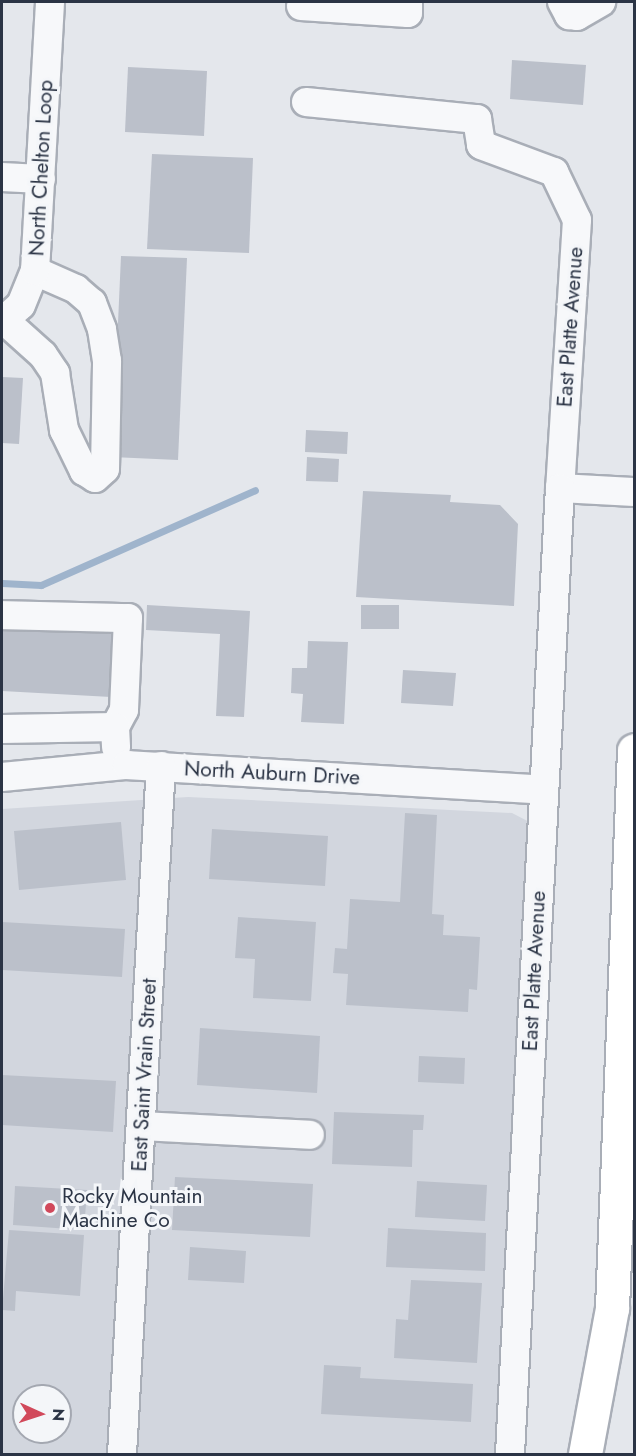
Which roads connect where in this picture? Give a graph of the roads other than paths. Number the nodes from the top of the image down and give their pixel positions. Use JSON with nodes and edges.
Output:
{"nodes":[{"id":1,"x":50,"y":2,"type":"edge"},
{"id":2,"x":408,"y":2,"type":"edge"},
{"id":3,"x":562,"y":2,"type":"edge"},
{"id":4,"x":601,"y":2,"type":"edge"},
{"id":5,"x":301,"y":6,"type":"dead end"},
{"id":6,"x":306,"y":102,"type":"dead end"},
{"id":7,"x":2,"y":177,"type":"edge"},
{"id":8,"x":41,"y":179,"type":"junction"},
{"id":9,"x":35,"y":271,"type":"junction"},
{"id":10,"x":3,"y":321,"type":"edge"},
{"id":11,"x":560,"y":488,"type":"junction"},
{"id":12,"x":634,"y":492,"type":"edge"},
{"id":13,"x":2,"y":615,"type":"edge"},
{"id":14,"x":115,"y":727,"type":"junction"},
{"id":15,"x":2,"y":729,"type":"edge"},
{"id":16,"x":634,"y":750,"type":"edge"},
{"id":17,"x":161,"y":766,"type":"junction"},
{"id":18,"x":117,"y":767,"type":"junction"},
{"id":19,"x":2,"y":777,"type":"edge"},
{"id":20,"x":543,"y":790,"type":"junction"},
{"id":21,"x":141,"y":1126,"type":"junction"},
{"id":22,"x":310,"y":1135,"type":"dead end"},
{"id":23,"x":612,"y":1308,"type":"junction"},
{"id":24,"x":123,"y":1455,"type":"edge"},
{"id":25,"x":510,"y":1455,"type":"edge"},
{"id":26,"x":585,"y":1455,"type":"edge"},
{"id":27,"x":604,"y":1455,"type":"edge"}],
"edges":[{"from":1,"to":8,"type":"street","name":"North Chelton Loop"},
{"from":2,"to":5,"type":"street"},
{"from":3,"to":4,"type":"street"},
{"from":6,"to":11,"type":"street","name":"East Platte Avenue"},
{"from":7,"to":8,"type":"street"},
{"from":8,"to":9,"type":"street","name":"North Chelton Loop"},
{"from":9,"to":10,"type":"street","name":"North Chelton Loop"},
{"from":9,"to":10,"type":"street"},
{"from":11,"to":12,"type":"street"},
{"from":11,"to":20,"type":"street","name":"East Platte Avenue"},
{"from":13,"to":14,"type":"street"},
{"from":14,"to":15,"type":"street"},
{"from":14,"to":18,"type":"street"},
{"from":16,"to":23,"type":"main road"},
{"from":17,"to":18,"type":"street","name":"North Auburn Drive"},
{"from":17,"to":20,"type":"street","name":"North Auburn Drive"},
{"from":17,"to":21,"type":"street","name":"East Saint Vrain Street"},
{"from":18,"to":19,"type":"street","name":"North Auburn Drive"},
{"from":20,"to":25,"type":"street","name":"East Platte Avenue"},
{"from":21,"to":22,"type":"street"},
{"from":21,"to":24,"type":"street","name":"East Saint Vrain Street"},
{"from":23,"to":26,"type":"main road"},
{"from":23,"to":27,"type":"main road"}]}
